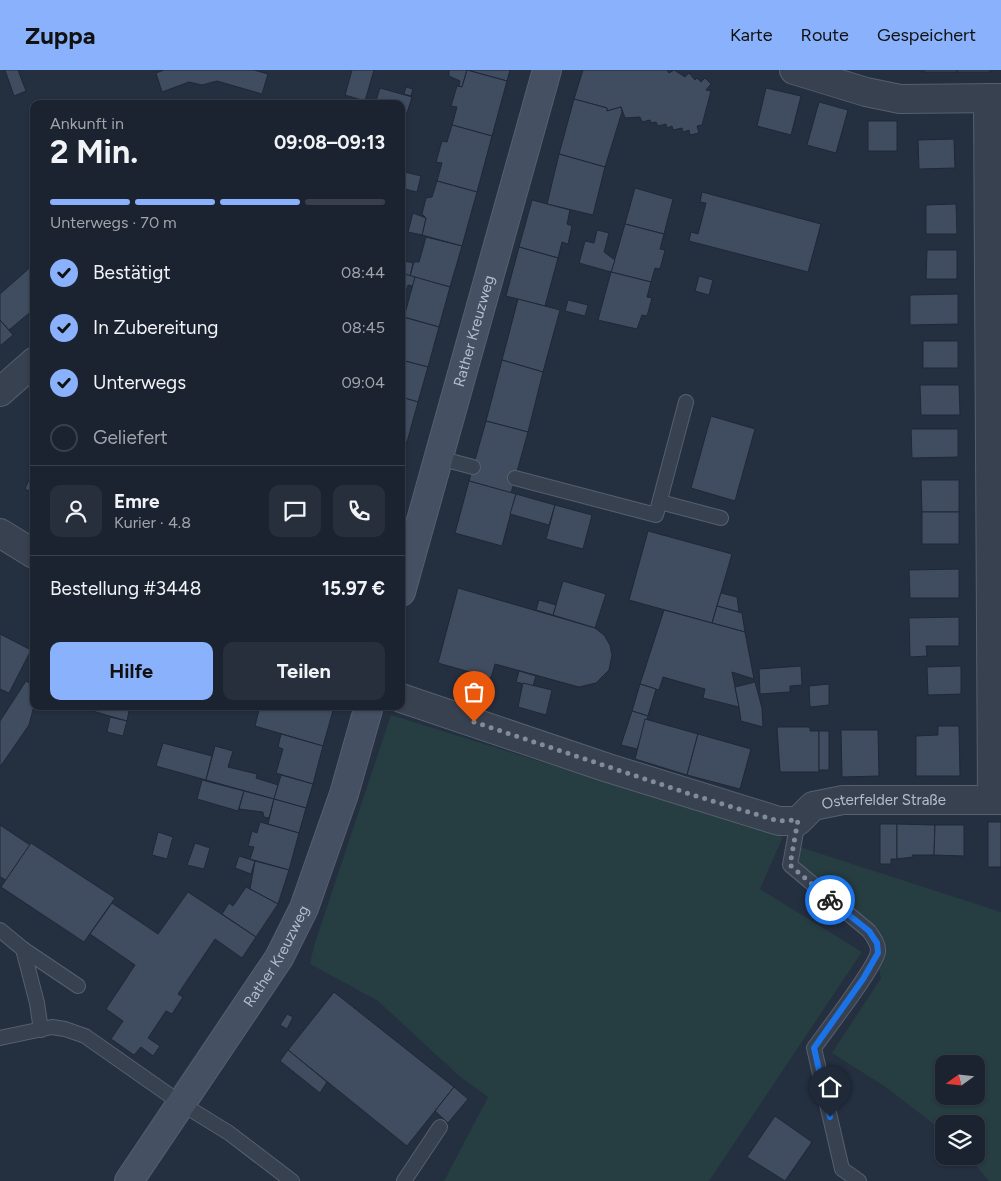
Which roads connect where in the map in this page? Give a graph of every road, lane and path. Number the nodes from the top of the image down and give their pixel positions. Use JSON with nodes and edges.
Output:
{"nodes":[{"id":1,"x":547,"y":70,"type":"edge"},
{"id":2,"x":794,"y":70,"type":"edge"},
{"id":3,"x":995,"y":98,"type":"edge"},
{"id":4,"x":995,"y":158,"type":"edge"},
{"id":5,"x":30,"y":366,"type":"edge"},
{"id":6,"x":0,"y":392,"type":"edge"},
{"id":7,"x":686,"y":402,"type":"dead end"},
{"id":8,"x":439,"y":458,"type":"junction"},
{"id":9,"x":473,"y":467,"type":"dead end"},
{"id":10,"x":515,"y":478,"type":"dead end"},
{"id":11,"x":660,"y":502,"type":"junction"},
{"id":12,"x":721,"y":518,"type":"dead end"},
{"id":13,"x":0,"y":533,"type":"edge"},
{"id":14,"x":30,"y":552,"type":"edge"},
{"id":15,"x":405,"y":578,"type":"edge"},
{"id":16,"x":405,"y":699,"type":"edge"},
{"id":17,"x":368,"y":710,"type":"edge"},
{"id":18,"x":996,"y":800,"type":"edge"},
{"id":19,"x":798,"y":820,"type":"junction"},
{"id":20,"x":0,"y":930,"type":"edge"},
{"id":21,"x":23,"y":949,"type":"junction"},
{"id":22,"x":78,"y":986,"type":"dead end"},
{"id":23,"x":41,"y":1030,"type":"junction"},
{"id":24,"x":0,"y":1038,"type":"edge"},
{"id":25,"x":182,"y":1104,"type":"junction"},
{"id":26,"x":440,"y":1127,"type":"dead end"},
{"id":27,"x":129,"y":1181,"type":"edge"},
{"id":28,"x":292,"y":1181,"type":"edge"},
{"id":29,"x":404,"y":1181,"type":"edge"},
{"id":30,"x":859,"y":1181,"type":"edge"}],
"edges":[{"from":1,"to":8,"type":"main road","name":"Rather Kreuzweg"},
{"from":2,"to":3,"type":"street"},
{"from":3,"to":4,"type":"street"},
{"from":4,"to":18,"type":"street"},
{"from":5,"to":6,"type":"street"},
{"from":7,"to":11,"type":"lane"},
{"from":8,"to":9,"type":"lane"},
{"from":8,"to":15,"type":"main road","name":"Rather Kreuzweg"},
{"from":10,"to":11,"type":"lane"},
{"from":11,"to":12,"type":"lane"},
{"from":13,"to":14,"type":"street"},
{"from":16,"to":19,"type":"street"},
{"from":17,"to":25,"type":"main road","name":"Rather Kreuzweg"},
{"from":18,"to":19,"type":"street","name":"Osterfelder Straße"},
{"from":19,"to":30,"type":"lane"},
{"from":20,"to":21,"type":"lane"},
{"from":21,"to":22,"type":"lane"},
{"from":21,"to":23,"type":"lane"},
{"from":23,"to":24,"type":"lane"},
{"from":23,"to":25,"type":"lane"},
{"from":25,"to":27,"type":"main road","name":"Rather Kreuzweg"},
{"from":25,"to":28,"type":"lane"},
{"from":26,"to":29,"type":"lane"}]}
